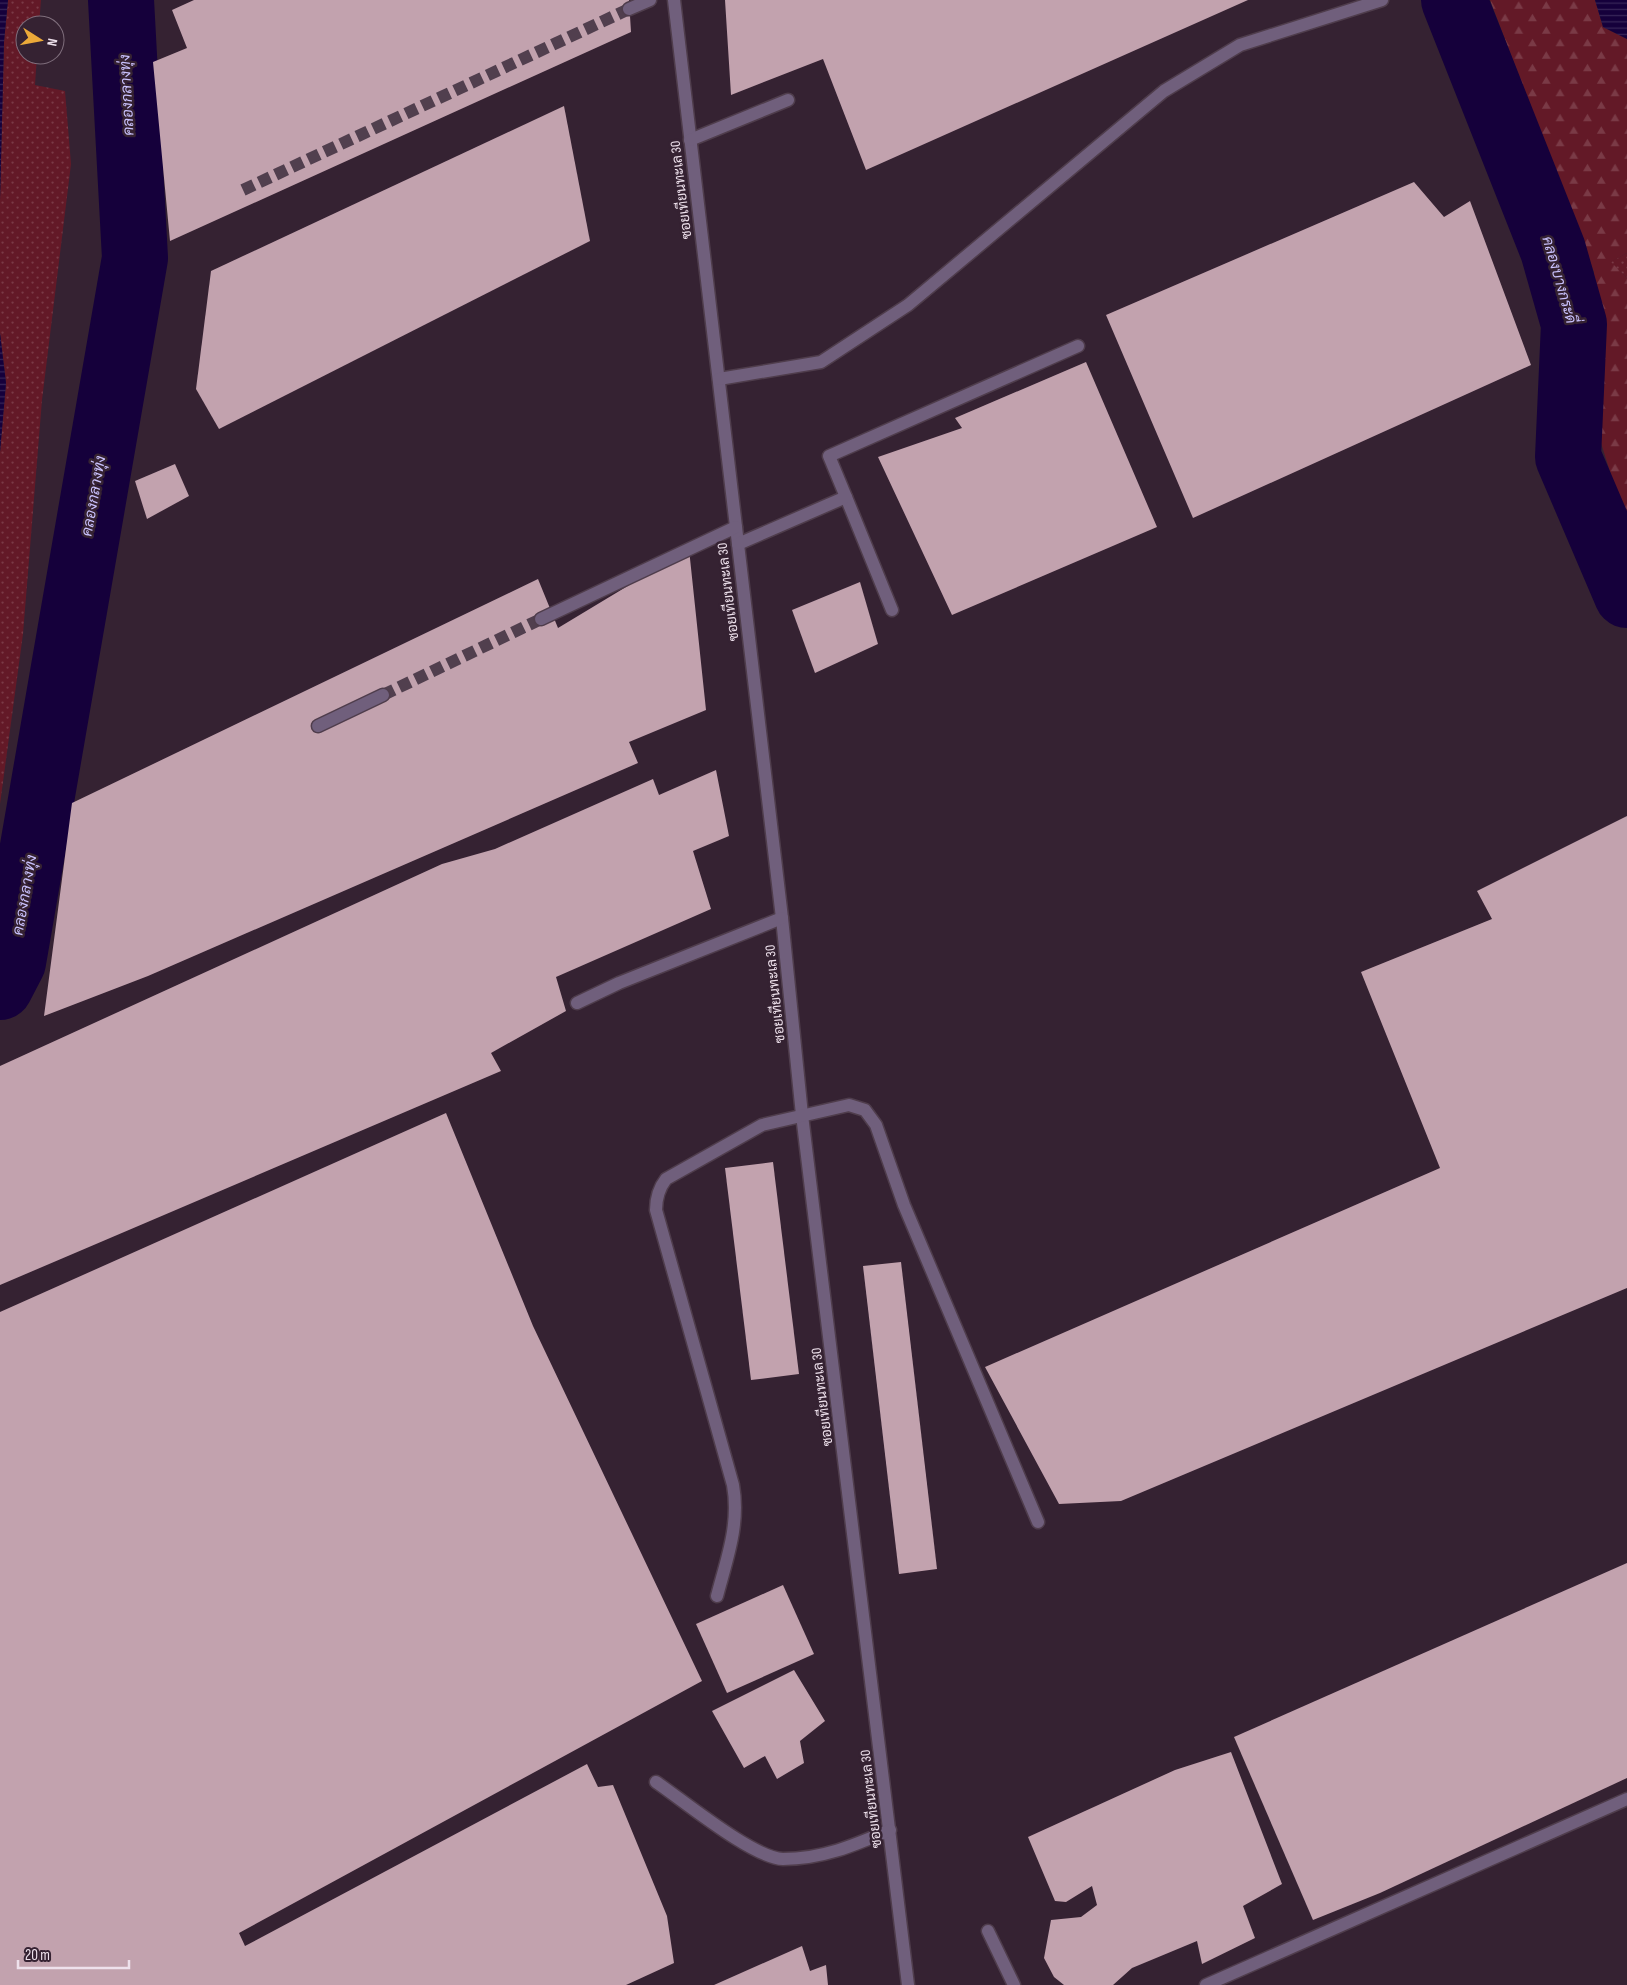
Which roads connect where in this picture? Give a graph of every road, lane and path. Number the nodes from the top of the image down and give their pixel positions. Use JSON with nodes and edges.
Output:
{"nodes":[{"id":1,"x":650,"y":0,"type":"edge"},
{"id":2,"x":674,"y":0,"type":"edge"},
{"id":3,"x":1382,"y":0,"type":"edge"},
{"id":4,"x":629,"y":9,"type":"tunnel mouth"},
{"id":5,"x":788,"y":100,"type":"dead end"},
{"id":6,"x":690,"y":140,"type":"junction"},
{"id":7,"x":1078,"y":346,"type":"dead end"},
{"id":8,"x":719,"y":379,"type":"junction"},
{"id":9,"x":846,"y":497,"type":"junction"},
{"id":10,"x":736,"y":527,"type":"junction"},
{"id":11,"x":738,"y":544,"type":"junction"},
{"id":12,"x":892,"y":610,"type":"dead end"},
{"id":13,"x":542,"y":619,"type":"tunnel mouth"},
{"id":14,"x":383,"y":695,"type":"tunnel mouth"},
{"id":15,"x":318,"y":726,"type":"dead end"},
{"id":16,"x":782,"y":918,"type":"junction"},
{"id":17,"x":577,"y":1003,"type":"dead end"},
{"id":18,"x":802,"y":1115,"type":"junction"},
{"id":19,"x":1038,"y":1522,"type":"dead end"},
{"id":20,"x":717,"y":1596,"type":"dead end"},
{"id":21,"x":656,"y":1782,"type":"dead end"},
{"id":22,"x":1627,"y":1798,"type":"edge"},
{"id":23,"x":890,"y":1830,"type":"junction"},
{"id":24,"x":988,"y":1931,"type":"dead end"},
{"id":25,"x":908,"y":1985,"type":"edge"},
{"id":26,"x":1014,"y":1985,"type":"edge"},
{"id":27,"x":1206,"y":1985,"type":"edge"}],
"edges":[{"from":1,"to":4,"type":"street"},
{"from":2,"to":6,"type":"street","name":"ซอยเทียนทะเล 30"},
{"from":3,"to":8,"type":"street"},
{"from":5,"to":6,"type":"street"},
{"from":6,"to":8,"type":"street","name":"ซอยเทียนทะเล 30"},
{"from":7,"to":9,"type":"street"},
{"from":8,"to":10,"type":"street","name":"ซอยเทียนทะเล 30"},
{"from":9,"to":11,"type":"street"},
{"from":9,"to":12,"type":"street"},
{"from":10,"to":11,"type":"street","name":"ซอยเทียนทะเล 30"},
{"from":10,"to":13,"type":"street"},
{"from":11,"to":16,"type":"street","name":"ซอยเทียนทะเล 30"},
{"from":14,"to":15,"type":"street"},
{"from":16,"to":17,"type":"street"},
{"from":16,"to":18,"type":"street","name":"ซอยเทียนทะเล 30"},
{"from":18,"to":19,"type":"street"},
{"from":18,"to":20,"type":"street"},
{"from":18,"to":23,"type":"street","name":"ซอยเทียนทะเล 30"},
{"from":21,"to":23,"type":"street"},
{"from":22,"to":27,"type":"street"},
{"from":23,"to":25,"type":"street","name":"ซอยเทียนทะเล 30"},
{"from":24,"to":26,"type":"street"}]}
